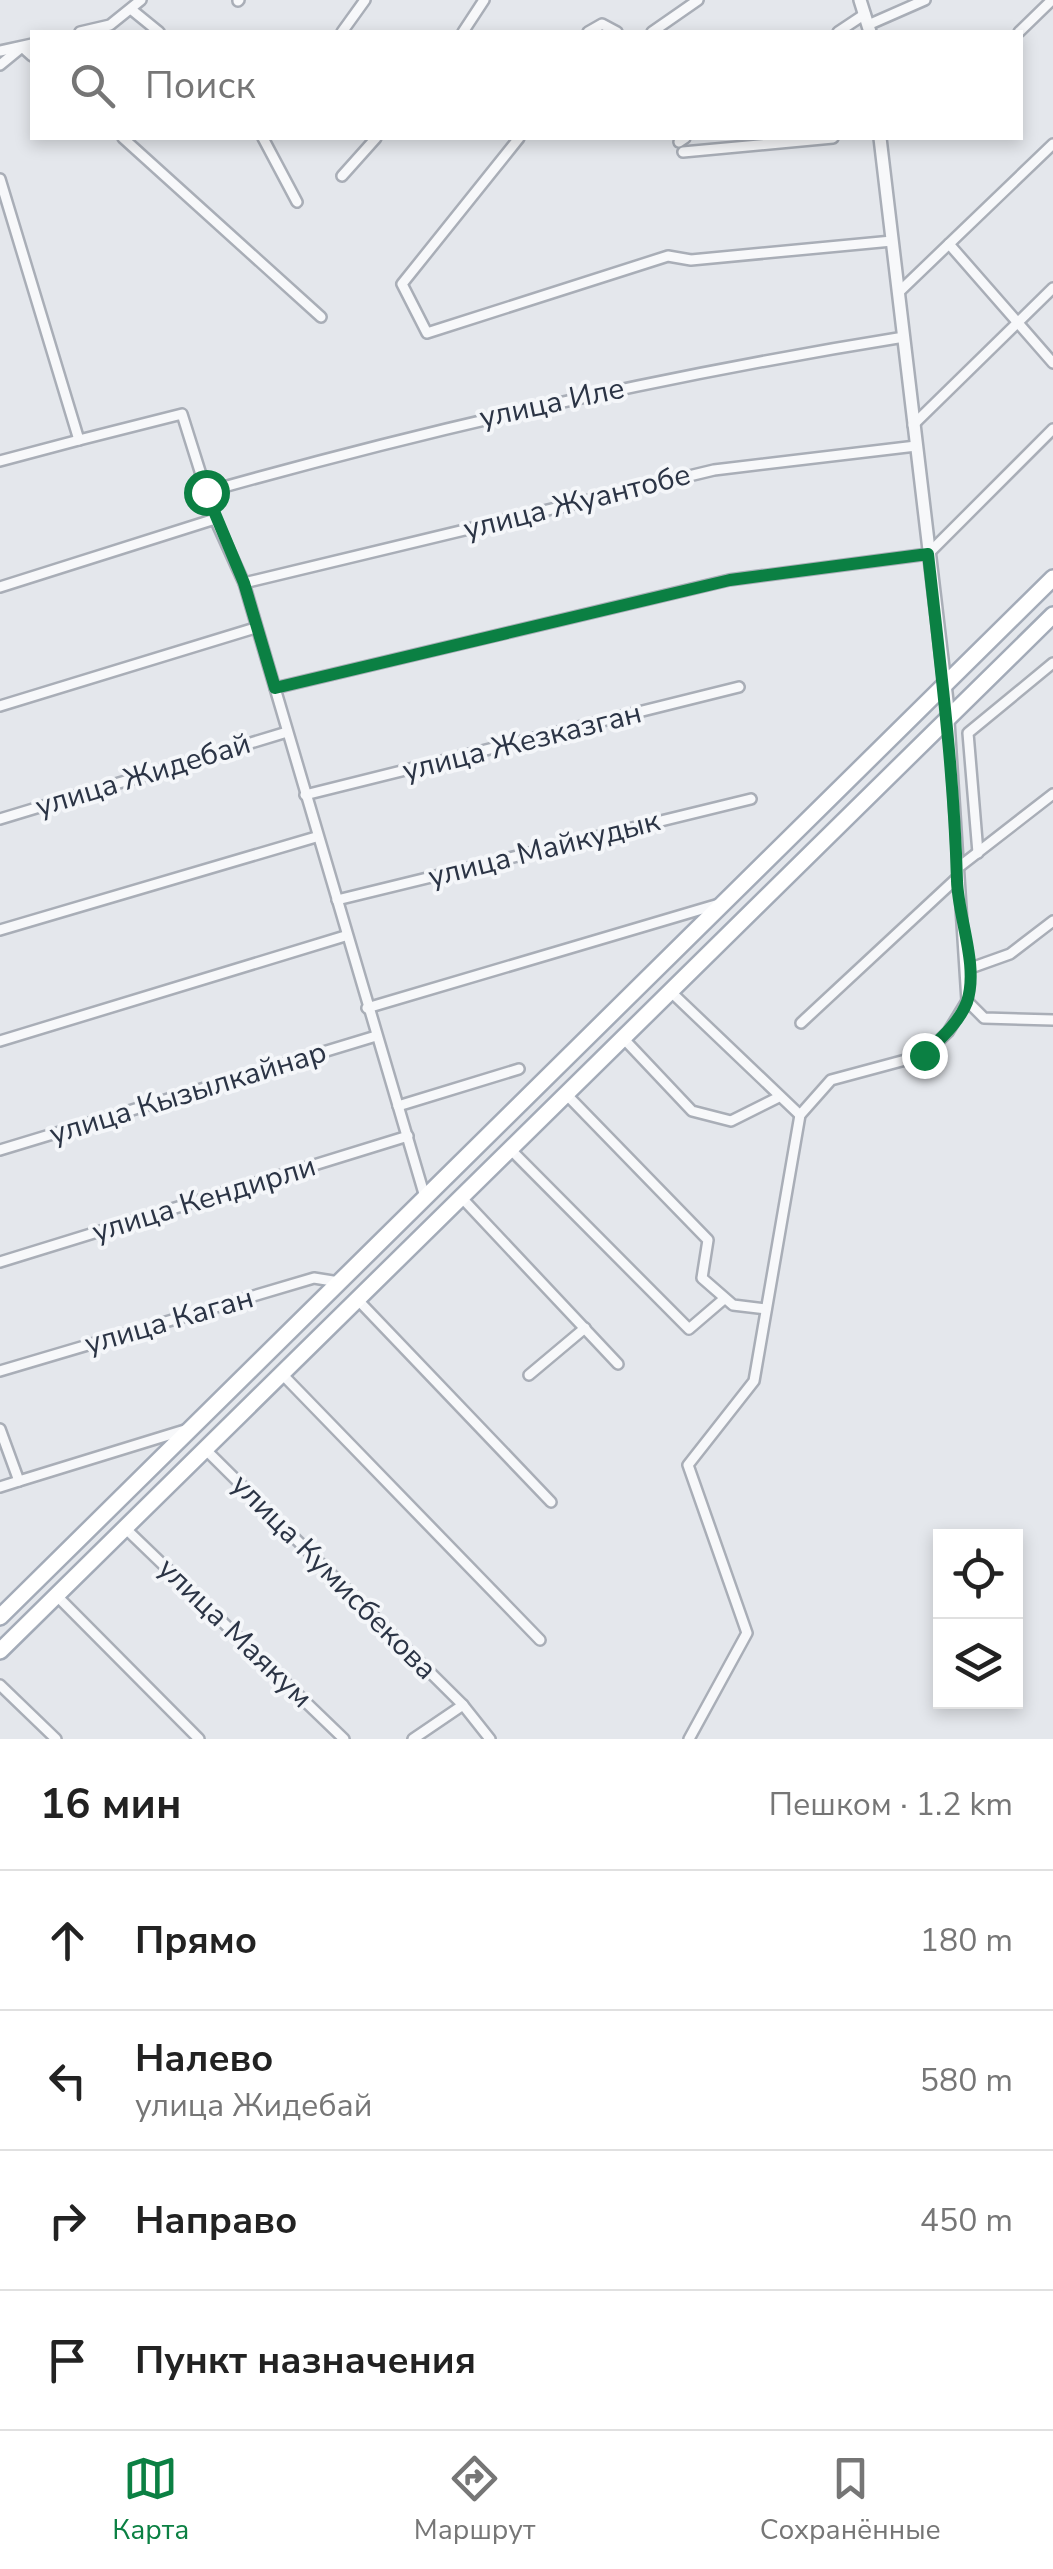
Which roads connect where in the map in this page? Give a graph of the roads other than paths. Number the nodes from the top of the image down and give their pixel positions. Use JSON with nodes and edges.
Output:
{"nodes":[{"id":1,"x":141,"y":0,"type":"edge"},
{"id":2,"x":365,"y":0,"type":"edge"},
{"id":3,"x":484,"y":0,"type":"edge"},
{"id":4,"x":698,"y":0,"type":"edge"},
{"id":5,"x":860,"y":0,"type":"edge"},
{"id":6,"x":925,"y":0,"type":"edge"},
{"id":7,"x":1052,"y":0,"type":"edge"},
{"id":8,"x":132,"y":10,"type":"junction"},
{"id":9,"x":868,"y":24,"type":"edge"},
{"id":10,"x":89,"y":30,"type":"edge"},
{"id":11,"x":157,"y":30,"type":"edge"},
{"id":12,"x":343,"y":30,"type":"edge"},
{"id":13,"x":464,"y":30,"type":"edge"},
{"id":14,"x":655,"y":30,"type":"edge"},
{"id":15,"x":1021,"y":30,"type":"edge"},
{"id":16,"x":27,"y":46,"type":"edge"},
{"id":17,"x":0,"y":51,"type":"edge"},
{"id":18,"x":0,"y":64,"type":"edge"},
{"id":19,"x":125,"y":140,"type":"edge"},
{"id":20,"x":264,"y":140,"type":"edge"},
{"id":21,"x":374,"y":140,"type":"edge"},
{"id":22,"x":518,"y":140,"type":"edge"},
{"id":23,"x":782,"y":140,"type":"edge"},
{"id":24,"x":880,"y":140,"type":"edge"},
{"id":25,"x":682,"y":144,"type":"edge"},
{"id":26,"x":1053,"y":144,"type":"edge"},
{"id":27,"x":342,"y":176,"type":"dead end"},
{"id":28,"x":0,"y":179,"type":"edge"},
{"id":29,"x":297,"y":202,"type":"dead end"},
{"id":30,"x":892,"y":241,"type":"junction"},
{"id":31,"x":949,"y":244,"type":"junction"},
{"id":32,"x":1053,"y":288,"type":"edge"},
{"id":33,"x":899,"y":292,"type":"junction"},
{"id":34,"x":321,"y":317,"type":"dead end"},
{"id":35,"x":1017,"y":323,"type":"junction"},
{"id":36,"x":904,"y":336,"type":"junction"},
{"id":37,"x":1053,"y":363,"type":"edge"},
{"id":38,"x":914,"y":425,"type":"junction"},
{"id":39,"x":1053,"y":429,"type":"edge"},
{"id":40,"x":78,"y":440,"type":"junction"},
{"id":41,"x":916,"y":446,"type":"junction"},
{"id":42,"x":0,"y":461,"type":"edge"},
{"id":43,"x":206,"y":492,"type":"junction"},
{"id":44,"x":216,"y":518,"type":"junction"},
{"id":45,"x":928,"y":554,"type":"junction"},
{"id":46,"x":1053,"y":578,"type":"edge"},
{"id":47,"x":244,"y":583,"type":"junction"},
{"id":48,"x":0,"y":587,"type":"edge"},
{"id":49,"x":1053,"y":614,"type":"edge"},
{"id":50,"x":255,"y":628,"type":"junction"},
{"id":51,"x":1053,"y":664,"type":"edge"},
{"id":52,"x":739,"y":687,"type":"dead end"},
{"id":53,"x":275,"y":688,"type":"junction"},
{"id":54,"x":942,"y":688,"type":"junction"},
{"id":55,"x":0,"y":706,"type":"edge"},
{"id":56,"x":949,"y":718,"type":"junction"},
{"id":57,"x":286,"y":732,"type":"junction"},
{"id":58,"x":1053,"y":794,"type":"edge"},
{"id":59,"x":305,"y":795,"type":"junction"},
{"id":60,"x":752,"y":799,"type":"dead end"},
{"id":61,"x":0,"y":819,"type":"edge"},
{"id":62,"x":316,"y":836,"type":"junction"},
{"id":63,"x":978,"y":853,"type":"junction"},
{"id":64,"x":958,"y":872,"type":"junction"},
{"id":65,"x":337,"y":900,"type":"junction"},
{"id":66,"x":724,"y":903,"type":"junction"},
{"id":67,"x":1053,"y":921,"type":"edge"},
{"id":68,"x":0,"y":930,"type":"edge"},
{"id":69,"x":345,"y":936,"type":"junction"},
{"id":70,"x":968,"y":970,"type":"junction"},
{"id":71,"x":670,"y":991,"type":"junction"},
{"id":72,"x":967,"y":1001,"type":"junction"},
{"id":73,"x":367,"y":1008,"type":"junction"},
{"id":74,"x":1053,"y":1020,"type":"edge"},
{"id":75,"x":801,"y":1023,"type":"dead end"},
{"id":76,"x":376,"y":1036,"type":"junction"},
{"id":77,"x":623,"y":1038,"type":"junction"},
{"id":78,"x":0,"y":1041,"type":"edge"},
{"id":79,"x":518,"y":1069,"type":"dead end"},
{"id":80,"x":566,"y":1094,"type":"junction"},
{"id":81,"x":778,"y":1098,"type":"junction"},
{"id":82,"x":398,"y":1106,"type":"junction"},
{"id":83,"x":800,"y":1115,"type":"junction"},
{"id":84,"x":408,"y":1136,"type":"junction"},
{"id":85,"x":510,"y":1149,"type":"junction"},
{"id":86,"x":0,"y":1150,"type":"edge"},
{"id":87,"x":462,"y":1197,"type":"junction"},
{"id":88,"x":426,"y":1198,"type":"junction"},
{"id":89,"x":0,"y":1262,"type":"edge"},
{"id":90,"x":340,"y":1282,"type":"junction"},
{"id":91,"x":724,"y":1299,"type":"junction"},
{"id":92,"x":357,"y":1300,"type":"junction"},
{"id":93,"x":766,"y":1309,"type":"junction"},
{"id":94,"x":584,"y":1328,"type":"junction"},
{"id":95,"x":618,"y":1364,"type":"dead end"},
{"id":96,"x":0,"y":1371,"type":"edge"},
{"id":97,"x":282,"y":1374,"type":"junction"},
{"id":98,"x":528,"y":1375,"type":"dead end"},
{"id":99,"x":190,"y":1428,"type":"junction"},
{"id":100,"x":0,"y":1429,"type":"edge"},
{"id":101,"x":206,"y":1449,"type":"junction"},
{"id":102,"x":19,"y":1481,"type":"junction"},
{"id":103,"x":0,"y":1486,"type":"edge"},
{"id":104,"x":552,"y":1502,"type":"dead end"},
{"id":105,"x":125,"y":1528,"type":"junction"},
{"id":106,"x":56,"y":1596,"type":"junction"},
{"id":107,"x":0,"y":1618,"type":"edge"},
{"id":108,"x":540,"y":1640,"type":"dead end"},
{"id":109,"x":0,"y":1652,"type":"edge"},
{"id":110,"x":0,"y":1685,"type":"edge"},
{"id":111,"x":463,"y":1705,"type":"junction"},
{"id":112,"x":56,"y":1739,"type":"edge"},
{"id":113,"x":199,"y":1739,"type":"edge"},
{"id":114,"x":344,"y":1739,"type":"edge"},
{"id":115,"x":413,"y":1739,"type":"edge"},
{"id":116,"x":490,"y":1739,"type":"edge"},
{"id":117,"x":689,"y":1739,"type":"edge"}],
"edges":[{"from":1,"to":8,"type":"street"},
{"from":2,"to":12,"type":"street"},
{"from":3,"to":13,"type":"street"},
{"from":4,"to":14,"type":"street"},
{"from":5,"to":9,"type":"street"},
{"from":6,"to":9,"type":"street"},
{"from":7,"to":15,"type":"street"},
{"from":8,"to":10,"type":"street"},
{"from":8,"to":11,"type":"street"},
{"from":16,"to":17,"type":"street"},
{"from":16,"to":18,"type":"street"},
{"from":19,"to":34,"type":"street"},
{"from":20,"to":29,"type":"street"},
{"from":21,"to":27,"type":"street"},
{"from":22,"to":30,"type":"street"},
{"from":23,"to":25,"type":"street"},
{"from":24,"to":30,"type":"street"},
{"from":26,"to":31,"type":"street"},
{"from":28,"to":40,"type":"street"},
{"from":30,"to":33,"type":"street"},
{"from":31,"to":33,"type":"street"},
{"from":31,"to":35,"type":"street"},
{"from":32,"to":35,"type":"street"},
{"from":33,"to":36,"type":"street"},
{"from":35,"to":37,"type":"street"},
{"from":35,"to":38,"type":"street"},
{"from":36,"to":38,"type":"street"},
{"from":36,"to":43,"type":"street","name":"улица Иле"},
{"from":38,"to":41,"type":"street"},
{"from":39,"to":45,"type":"street"},
{"from":40,"to":42,"type":"street"},
{"from":40,"to":43,"type":"street"},
{"from":41,"to":45,"type":"street"},
{"from":41,"to":47,"type":"street","name":"улица Жуантобе"},
{"from":43,"to":44,"type":"street"},
{"from":44,"to":47,"type":"street"},
{"from":44,"to":48,"type":"street"},
{"from":45,"to":53,"type":"street"},
{"from":45,"to":54,"type":"street"},
{"from":46,"to":54,"type":"main road"},
{"from":47,"to":50,"type":"street"},
{"from":49,"to":56,"type":"main road"},
{"from":50,"to":53,"type":"street"},
{"from":50,"to":55,"type":"street"},
{"from":51,"to":63,"type":"street"},
{"from":52,"to":59,"type":"street","name":"улица Жезказган"},
{"from":53,"to":57,"type":"street"},
{"from":54,"to":56,"type":"street"},
{"from":54,"to":66,"type":"main road"},
{"from":56,"to":64,"type":"street"},
{"from":56,"to":71,"type":"main road"},
{"from":57,"to":59,"type":"street"},
{"from":57,"to":61,"type":"street","name":"улица Жидебай"},
{"from":58,"to":63,"type":"street"},
{"from":59,"to":62,"type":"street"},
{"from":60,"to":65,"type":"street","name":"улица Майкудык"},
{"from":62,"to":65,"type":"street"},
{"from":62,"to":68,"type":"street"},
{"from":63,"to":64,"type":"street"},
{"from":64,"to":70,"type":"street"},
{"from":64,"to":75,"type":"street"},
{"from":65,"to":69,"type":"street"},
{"from":66,"to":73,"type":"street"},
{"from":66,"to":88,"type":"main road"},
{"from":67,"to":70,"type":"street"},
{"from":69,"to":73,"type":"street"},
{"from":69,"to":78,"type":"street"},
{"from":70,"to":72,"type":"street"},
{"from":71,"to":77,"type":"main road"},
{"from":71,"to":81,"type":"street"},
{"from":72,"to":74,"type":"street"},
{"from":72,"to":83,"type":"street"},
{"from":73,"to":76,"type":"street"},
{"from":76,"to":82,"type":"street"},
{"from":76,"to":86,"type":"street","name":"улица Кызылкайнар"},
{"from":77,"to":80,"type":"main road"},
{"from":77,"to":81,"type":"street"},
{"from":79,"to":82,"type":"street"},
{"from":80,"to":85,"type":"main road"},
{"from":80,"to":91,"type":"street"},
{"from":81,"to":83,"type":"street"},
{"from":82,"to":84,"type":"street"},
{"from":83,"to":93,"type":"street"},
{"from":84,"to":88,"type":"street"},
{"from":84,"to":89,"type":"street","name":"улица Кендирли"},
{"from":85,"to":87,"type":"main road"},
{"from":85,"to":91,"type":"street"},
{"from":87,"to":92,"type":"main road"},
{"from":87,"to":94,"type":"street"},
{"from":88,"to":90,"type":"main road"},
{"from":90,"to":96,"type":"street","name":"улица Каган"},
{"from":90,"to":99,"type":"main road"},
{"from":91,"to":93,"type":"street"},
{"from":92,"to":97,"type":"main road"},
{"from":92,"to":104,"type":"street"},
{"from":93,"to":117,"type":"street"},
{"from":94,"to":95,"type":"street"},
{"from":94,"to":98,"type":"street"},
{"from":97,"to":101,"type":"main road"},
{"from":97,"to":108,"type":"street"},
{"from":99,"to":102,"type":"street"},
{"from":99,"to":107,"type":"main road"},
{"from":100,"to":102,"type":"street"},
{"from":101,"to":105,"type":"main road"},
{"from":101,"to":111,"type":"street","name":"улица Кумисбекова"},
{"from":102,"to":103,"type":"street"},
{"from":105,"to":106,"type":"main road"},
{"from":105,"to":114,"type":"street","name":"улица Маякум"},
{"from":106,"to":109,"type":"main road"},
{"from":106,"to":113,"type":"street"},
{"from":110,"to":112,"type":"street"},
{"from":111,"to":115,"type":"street"},
{"from":111,"to":116,"type":"street","name":"улица Кумисбекова"}]}
